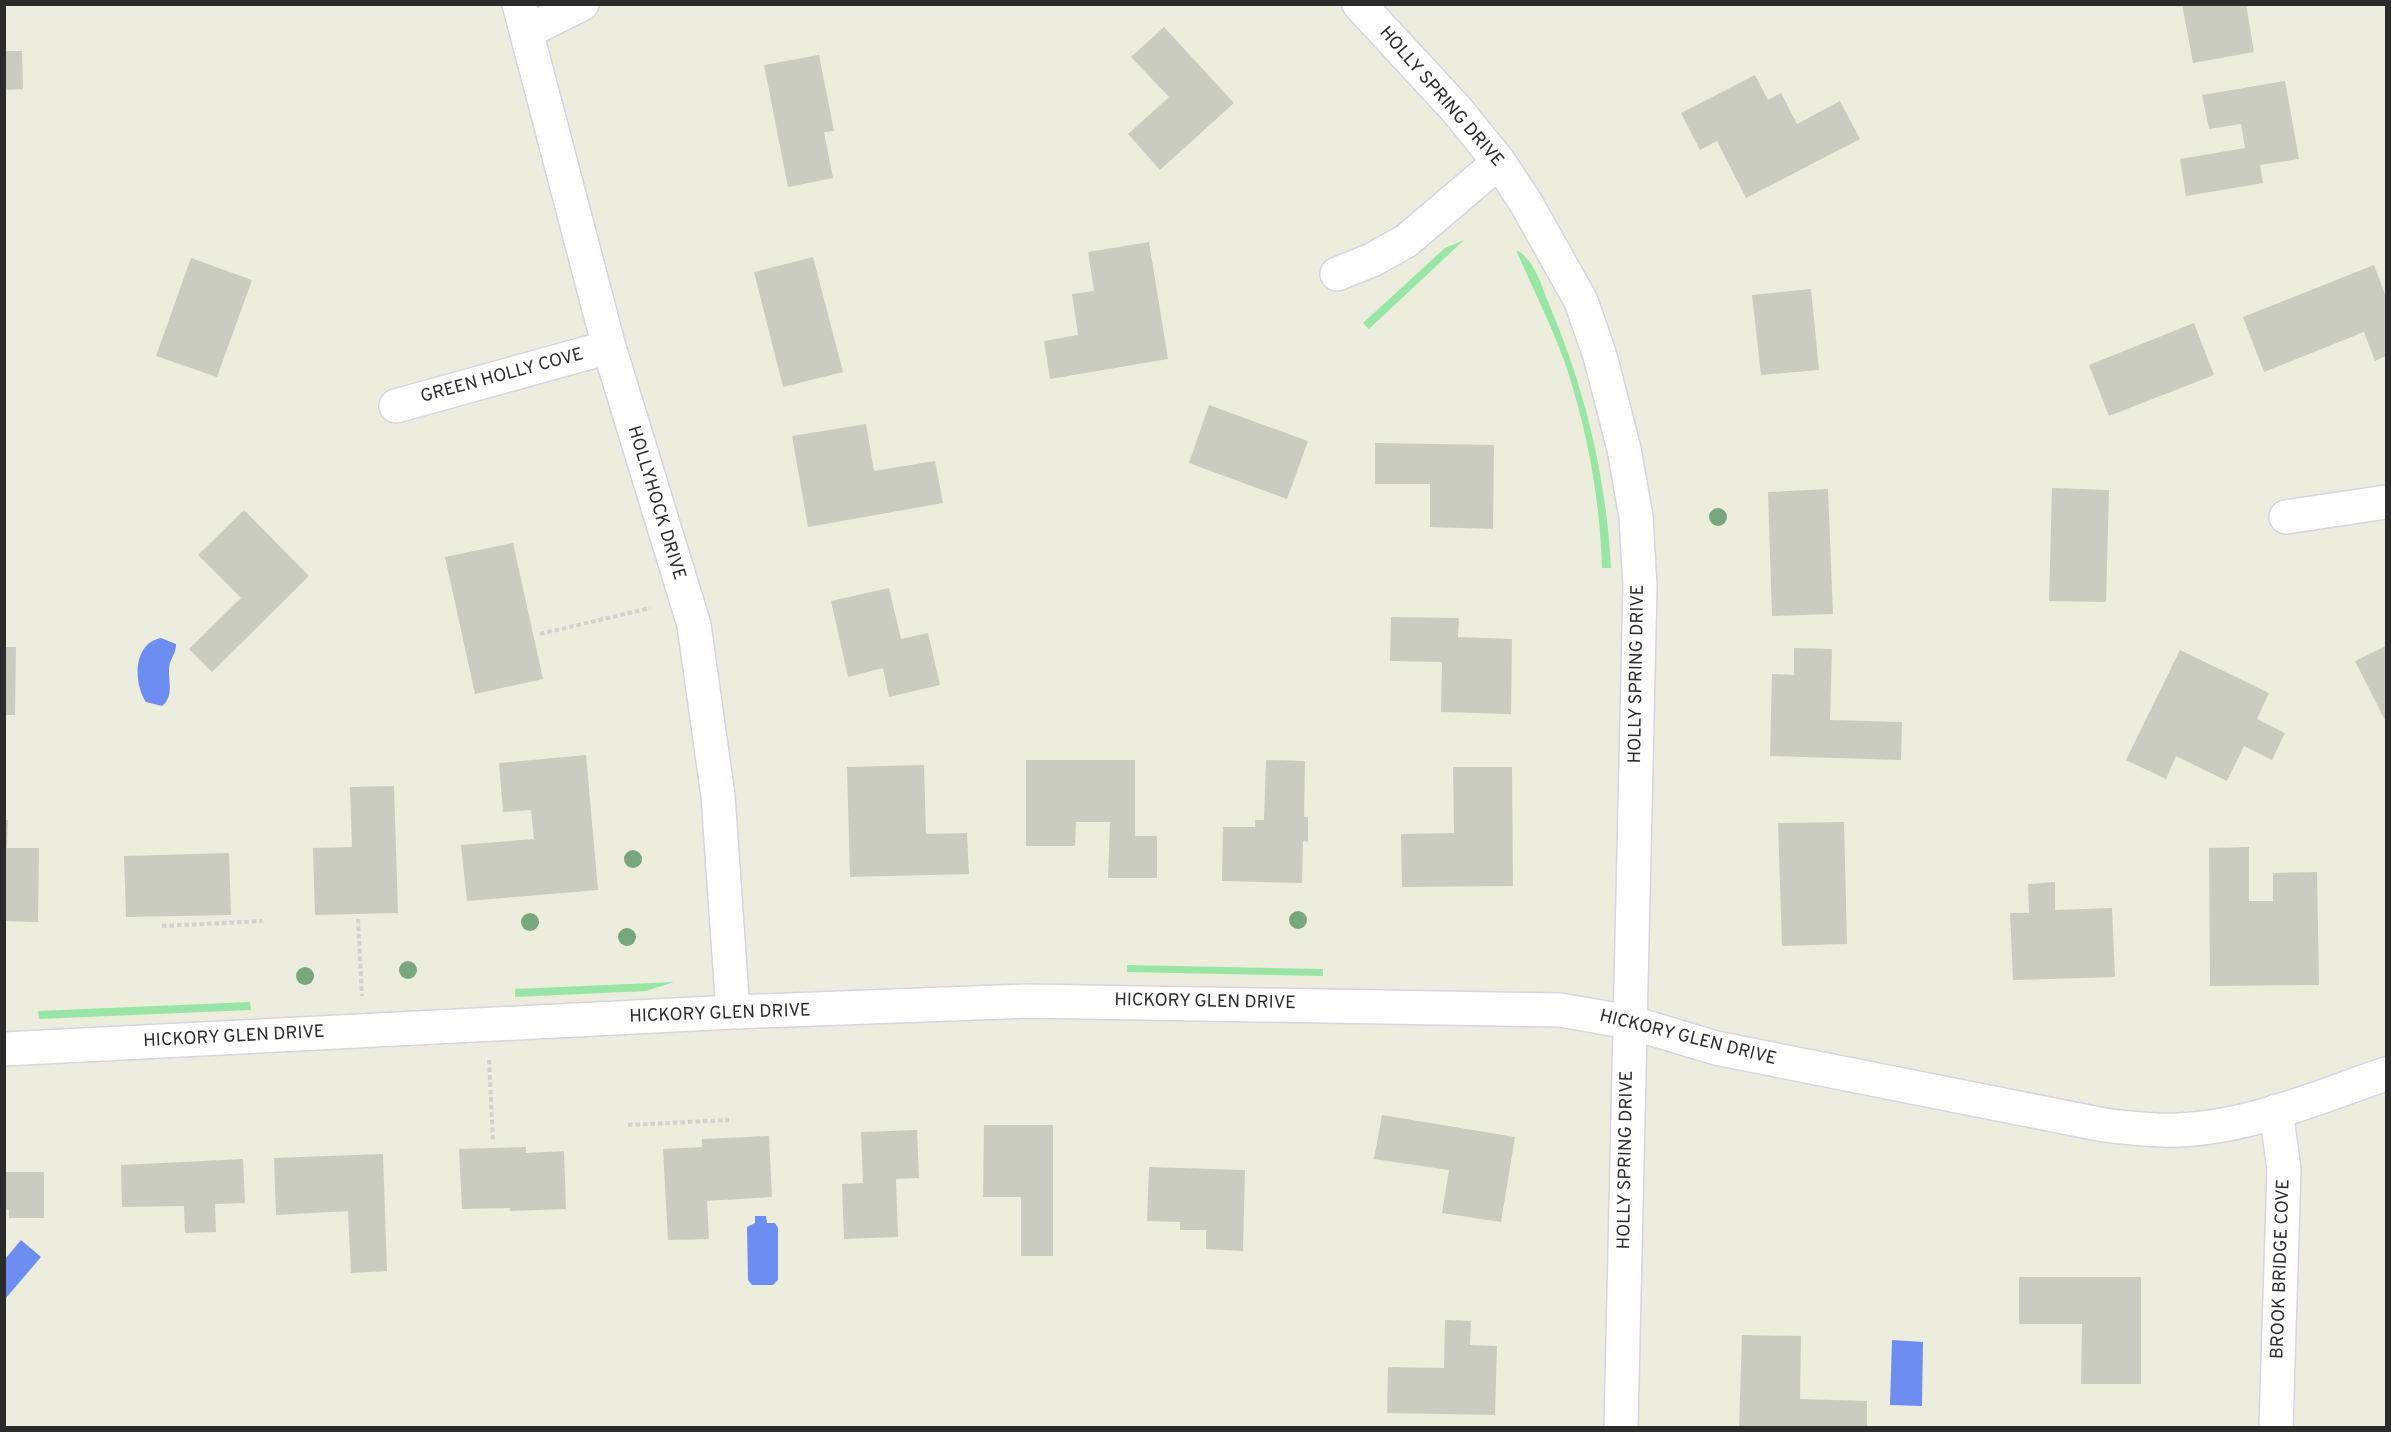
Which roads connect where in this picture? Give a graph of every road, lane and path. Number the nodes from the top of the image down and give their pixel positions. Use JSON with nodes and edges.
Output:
{"nodes":[{"id":1,"x":582,"y":4,"type":"edge"},
{"id":2,"x":1359,"y":4,"type":"edge"},
{"id":3,"x":524,"y":18,"type":"edge"},
{"id":4,"x":1499,"y":162,"type":"junction"},
{"id":5,"x":1337,"y":274,"type":"dead end"},
{"id":6,"x":609,"y":347,"type":"junction"},
{"id":7,"x":396,"y":406,"type":"dead end"},
{"id":8,"x":2386,"y":502,"type":"edge"},
{"id":9,"x":2286,"y":517,"type":"dead end"},
{"id":10,"x":661,"y":605,"type":"dead end"},
{"id":11,"x":540,"y":634,"type":"dead end"},
{"id":12,"x":358,"y":919,"type":"dead end"},
{"id":13,"x":262,"y":921,"type":"dead end"},
{"id":14,"x":162,"y":926,"type":"dead end"},
{"id":15,"x":362,"y":1005,"type":"dead end"},
{"id":16,"x":733,"y":1012,"type":"junction"},
{"id":17,"x":1629,"y":1022,"type":"junction"},
{"id":18,"x":4,"y":1049,"type":"edge"},
{"id":19,"x":489,"y":1051,"type":"dead end"},
{"id":20,"x":2386,"y":1074,"type":"edge"},
{"id":21,"x":2276,"y":1111,"type":"junction"},
{"id":22,"x":729,"y":1120,"type":"dead end"},
{"id":23,"x":628,"y":1125,"type":"dead end"},
{"id":24,"x":493,"y":1140,"type":"dead end"},
{"id":25,"x":1621,"y":1428,"type":"edge"},
{"id":26,"x":2276,"y":1428,"type":"edge"}],
"edges":[{"from":1,"to":3,"type":"street"},
{"from":2,"to":4,"type":"street","name":"HOLLY SPRING DRIVE"},
{"from":3,"to":6,"type":"street","name":"HOLLYHOCK DRIVE"},
{"from":4,"to":5,"type":"street"},
{"from":4,"to":17,"type":"street","name":"HOLLY SPRING DRIVE"},
{"from":6,"to":7,"type":"street","name":"GREEN HOLLY COVE"},
{"from":6,"to":16,"type":"street","name":"HOLLYHOCK DRIVE"},
{"from":8,"to":9,"type":"street"},
{"from":10,"to":11,"type":"path"},
{"from":12,"to":15,"type":"path"},
{"from":13,"to":14,"type":"path"},
{"from":16,"to":17,"type":"street","name":"HICKORY GLEN DRIVE"},
{"from":16,"to":18,"type":"street","name":"HICKORY GLEN DRIVE"},
{"from":17,"to":21,"type":"street","name":"HICKORY GLEN DRIVE"},
{"from":17,"to":25,"type":"street","name":"HOLLY SPRING DRIVE"},
{"from":19,"to":24,"type":"path"},
{"from":20,"to":21,"type":"street","name":"HICKORY GLEN DRIVE"},
{"from":21,"to":26,"type":"street","name":"BROOK BRIDGE COVE"},
{"from":22,"to":23,"type":"path"}]}
